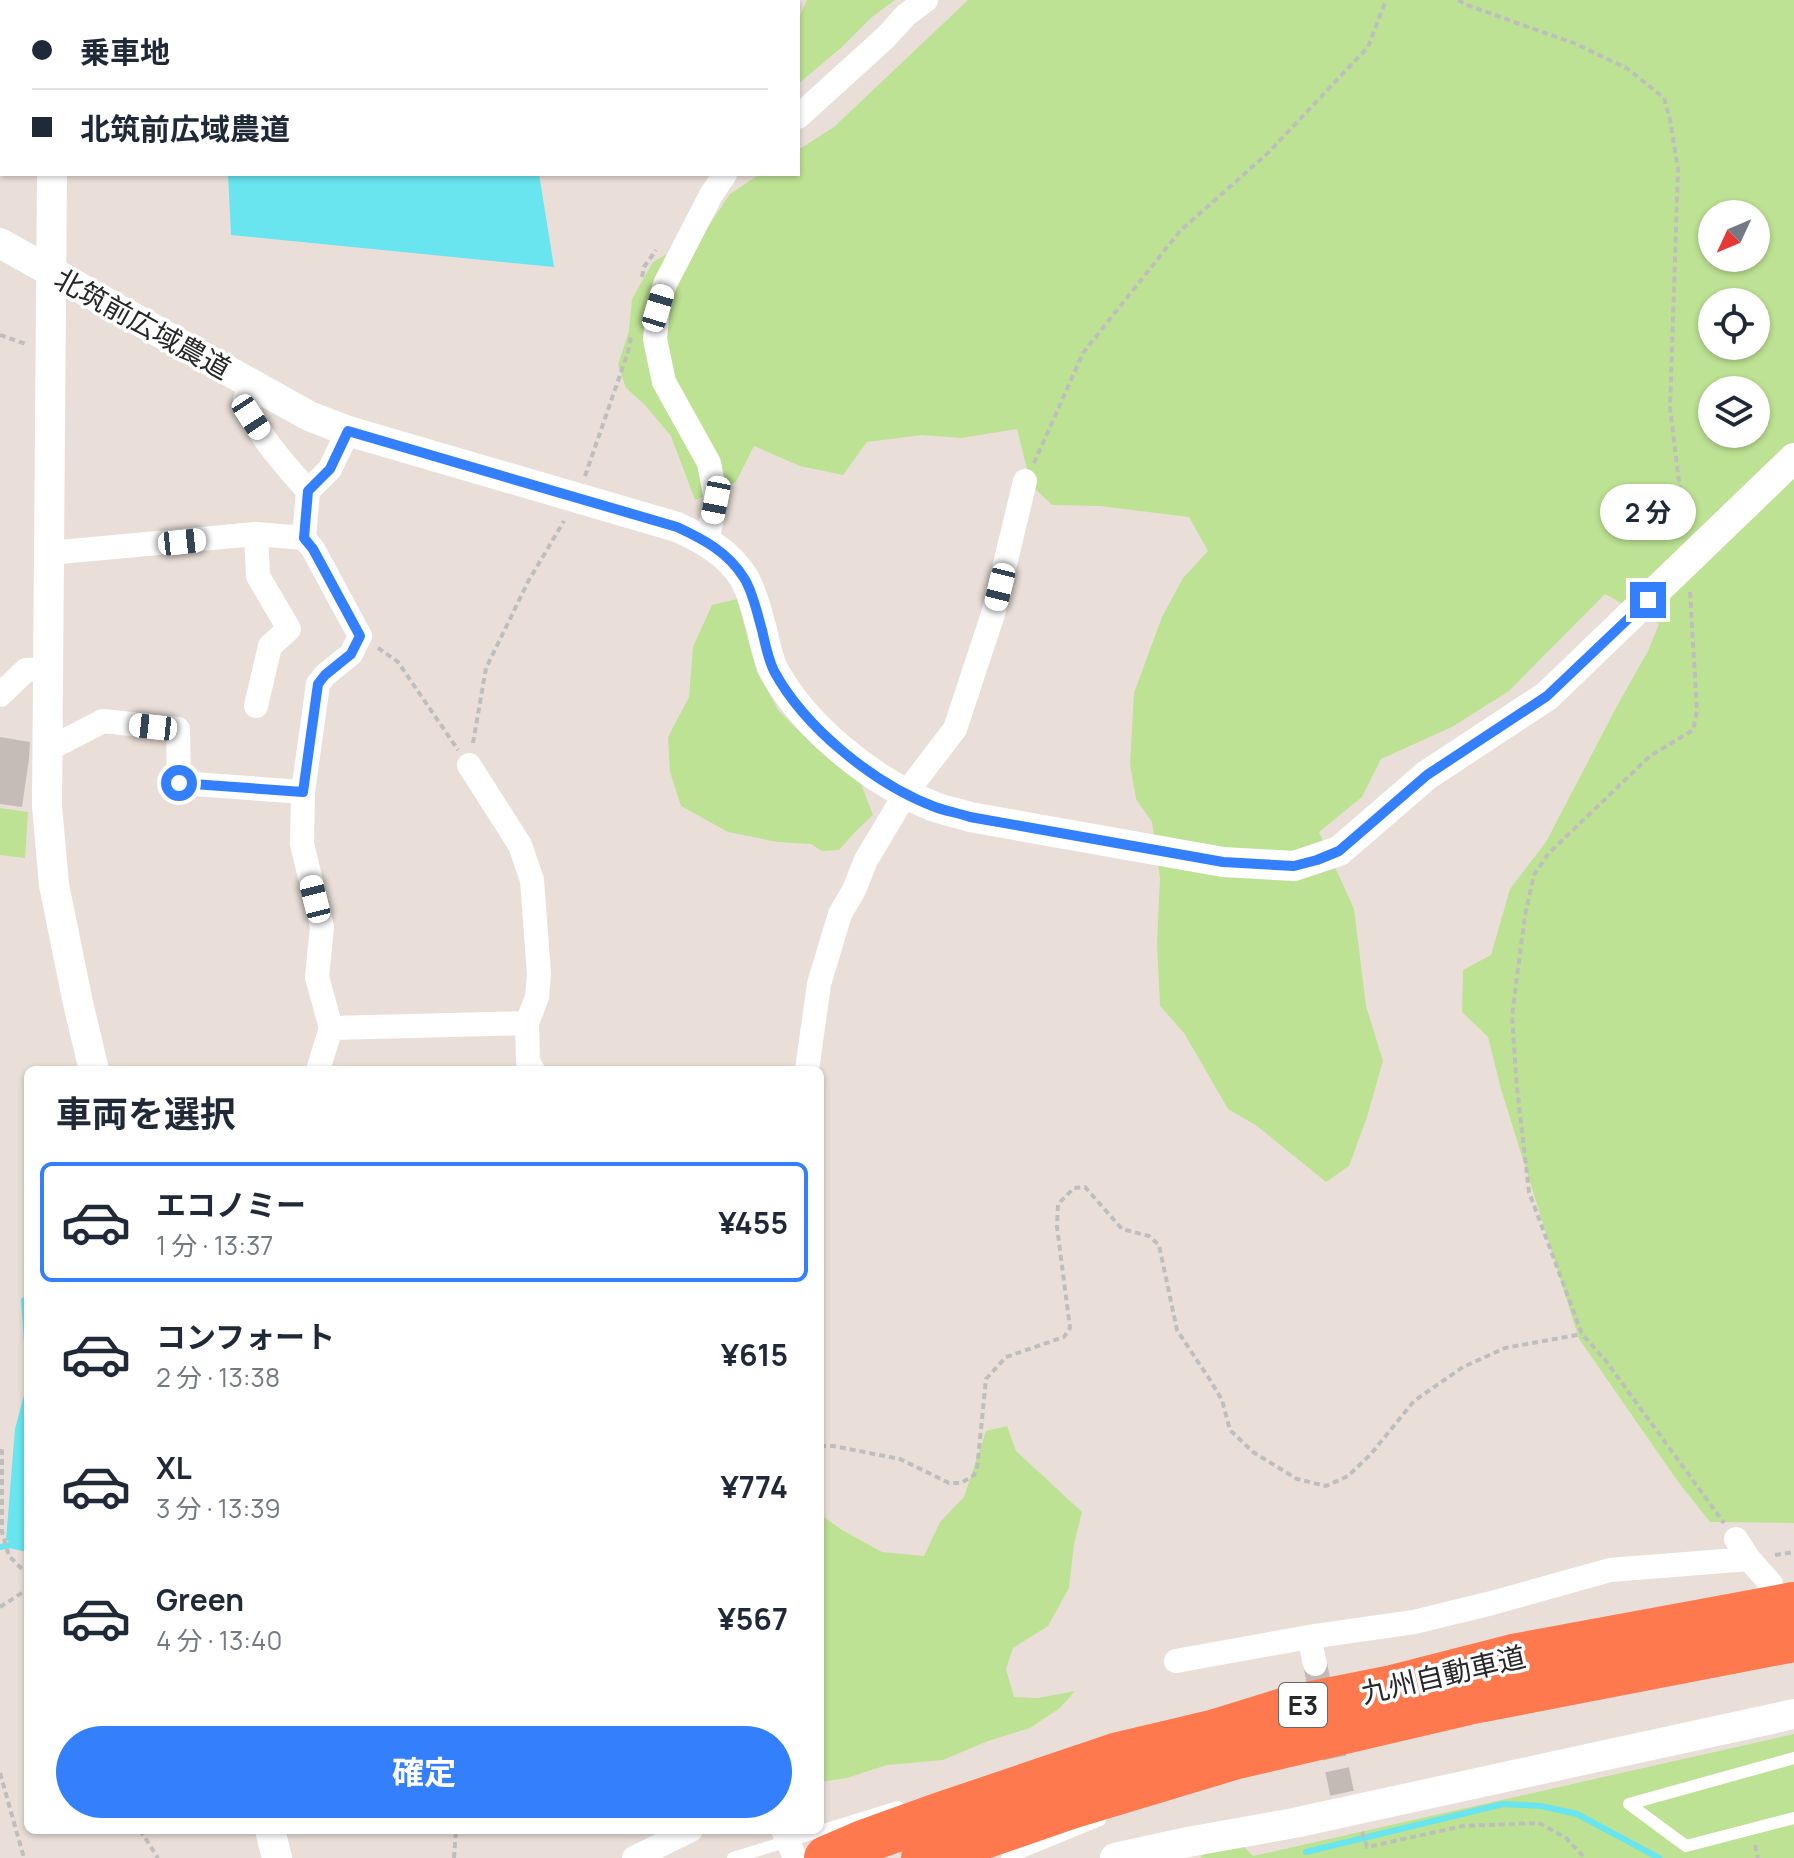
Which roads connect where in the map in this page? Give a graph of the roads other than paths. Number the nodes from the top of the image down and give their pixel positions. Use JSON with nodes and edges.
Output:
{"nodes":[{"id":1,"x":926,"y":0,"type":"edge"},
{"id":2,"x":800,"y":115,"type":"edge"},
{"id":3,"x":52,"y":176,"type":"edge"},
{"id":4,"x":724,"y":176,"type":"edge"},
{"id":5,"x":0,"y":243,"type":"edge"},
{"id":6,"x":51,"y":272,"type":"junction"},
{"id":7,"x":252,"y":385,"type":"junction"},
{"id":8,"x":348,"y":431,"type":"junction"},
{"id":9,"x":1794,"y":458,"type":"edge"},
{"id":10,"x":1025,"y":481,"type":"road end"},
{"id":11,"x":308,"y":491,"type":"junction"},
{"id":12,"x":256,"y":534,"type":"junction"},
{"id":13,"x":304,"y":538,"type":"junction"},
{"id":14,"x":707,"y":541,"type":"junction"},
{"id":15,"x":49,"y":553,"type":"junction"},
{"id":16,"x":48,"y":669,"type":"junction"},
{"id":17,"x":0,"y":695,"type":"edge"},
{"id":18,"x":256,"y":706,"type":"dead end"},
{"id":19,"x":47,"y":750,"type":"junction"},
{"id":20,"x":469,"y":765,"type":"road end"},
{"id":21,"x":303,"y":792,"type":"junction"},
{"id":22,"x":906,"y":793,"type":"junction"},
{"id":23,"x":527,"y":1023,"type":"junction"},
{"id":24,"x":331,"y":1028,"type":"junction"},
{"id":25,"x":93,"y":1066,"type":"edge"},
{"id":26,"x":319,"y":1066,"type":"edge"},
{"id":27,"x":530,"y":1066,"type":"edge"},
{"id":28,"x":808,"y":1066,"type":"edge"},
{"id":29,"x":1783,"y":1594,"type":"edge"},
{"id":30,"x":1309,"y":1637,"type":"junction"},
{"id":31,"x":1794,"y":1640,"type":"edge"},
{"id":32,"x":1176,"y":1661,"type":"dead end"},
{"id":33,"x":1315,"y":1664,"type":"tunnel mouth"},
{"id":34,"x":1794,"y":1714,"type":"edge"},
{"id":35,"x":1115,"y":1755,"type":"junction"},
{"id":36,"x":1237,"y":1757,"type":"junction"},
{"id":37,"x":1794,"y":1758,"type":"edge"},
{"id":38,"x":1023,"y":1772,"type":"dead end"},
{"id":39,"x":1154,"y":1795,"type":"dead end"},
{"id":40,"x":916,"y":1801,"type":"dead end"},
{"id":41,"x":1112,"y":1814,"type":"dead end"},
{"id":42,"x":1794,"y":1818,"type":"edge"},
{"id":43,"x":824,"y":1830,"type":"edge"},
{"id":44,"x":271,"y":1834,"type":"edge"},
{"id":45,"x":683,"y":1834,"type":"edge"},
{"id":46,"x":785,"y":1834,"type":"edge"},
{"id":47,"x":810,"y":1834,"type":"edge"},
{"id":48,"x":277,"y":1858,"type":"edge"},
{"id":49,"x":634,"y":1858,"type":"edge"},
{"id":50,"x":733,"y":1858,"type":"edge"},
{"id":51,"x":795,"y":1858,"type":"edge"},
{"id":52,"x":826,"y":1858,"type":"edge"},
{"id":53,"x":923,"y":1858,"type":"edge"},
{"id":54,"x":1007,"y":1858,"type":"edge"},
{"id":55,"x":1115,"y":1858,"type":"edge"}],
"edges":[{"from":1,"to":2,"type":"street"},
{"from":3,"to":6,"type":"street"},
{"from":4,"to":14,"type":"street"},
{"from":5,"to":6,"type":"street","name":"北筑前広域農道"},
{"from":6,"to":7,"type":"street","name":"北筑前広域農道"},
{"from":6,"to":15,"type":"street"},
{"from":7,"to":8,"type":"street","name":"北筑前広域農道"},
{"from":7,"to":11,"type":"street"},
{"from":8,"to":11,"type":"street"},
{"from":8,"to":14,"type":"street","name":"北筑前広域農道"},
{"from":9,"to":22,"type":"street","name":"北筑前広域農道"},
{"from":10,"to":22,"type":"street"},
{"from":11,"to":13,"type":"street"},
{"from":12,"to":13,"type":"street"},
{"from":12,"to":15,"type":"street"},
{"from":12,"to":18,"type":"street"},
{"from":13,"to":21,"type":"street"},
{"from":14,"to":22,"type":"street","name":"北筑前広域農道"},
{"from":15,"to":16,"type":"street"},
{"from":16,"to":17,"type":"street"},
{"from":16,"to":19,"type":"street"},
{"from":19,"to":21,"type":"street"},
{"from":19,"to":25,"type":"street"},
{"from":20,"to":23,"type":"street"},
{"from":21,"to":24,"type":"street"},
{"from":22,"to":28,"type":"street"},
{"from":23,"to":24,"type":"street"},
{"from":23,"to":27,"type":"street"},
{"from":24,"to":26,"type":"street"},
{"from":29,"to":30,"type":"street"},
{"from":29,"to":35,"type":"highway","name":"九州自動車道","number":"E3"},
{"from":30,"to":32,"type":"street"},
{"from":30,"to":33,"type":"street"},
{"from":31,"to":36,"type":"highway","name":"九州自動車道","number":"E3"},
{"from":34,"to":55,"type":"street"},
{"from":35,"to":38,"type":"lane"},
{"from":35,"to":52,"type":"highway","name":"九州自動車道","number":"E3"},
{"from":36,"to":39,"type":"lane"},
{"from":36,"to":53,"type":"highway","name":"九州自動車道","number":"E3"},
{"from":37,"to":42,"type":"lane"},
{"from":40,"to":43,"type":"lane"},
{"from":41,"to":54,"type":"lane"},
{"from":44,"to":48,"type":"street"},
{"from":45,"to":49,"type":"street"},
{"from":46,"to":51,"type":"street"},
{"from":47,"to":50,"type":"lane"}]}
